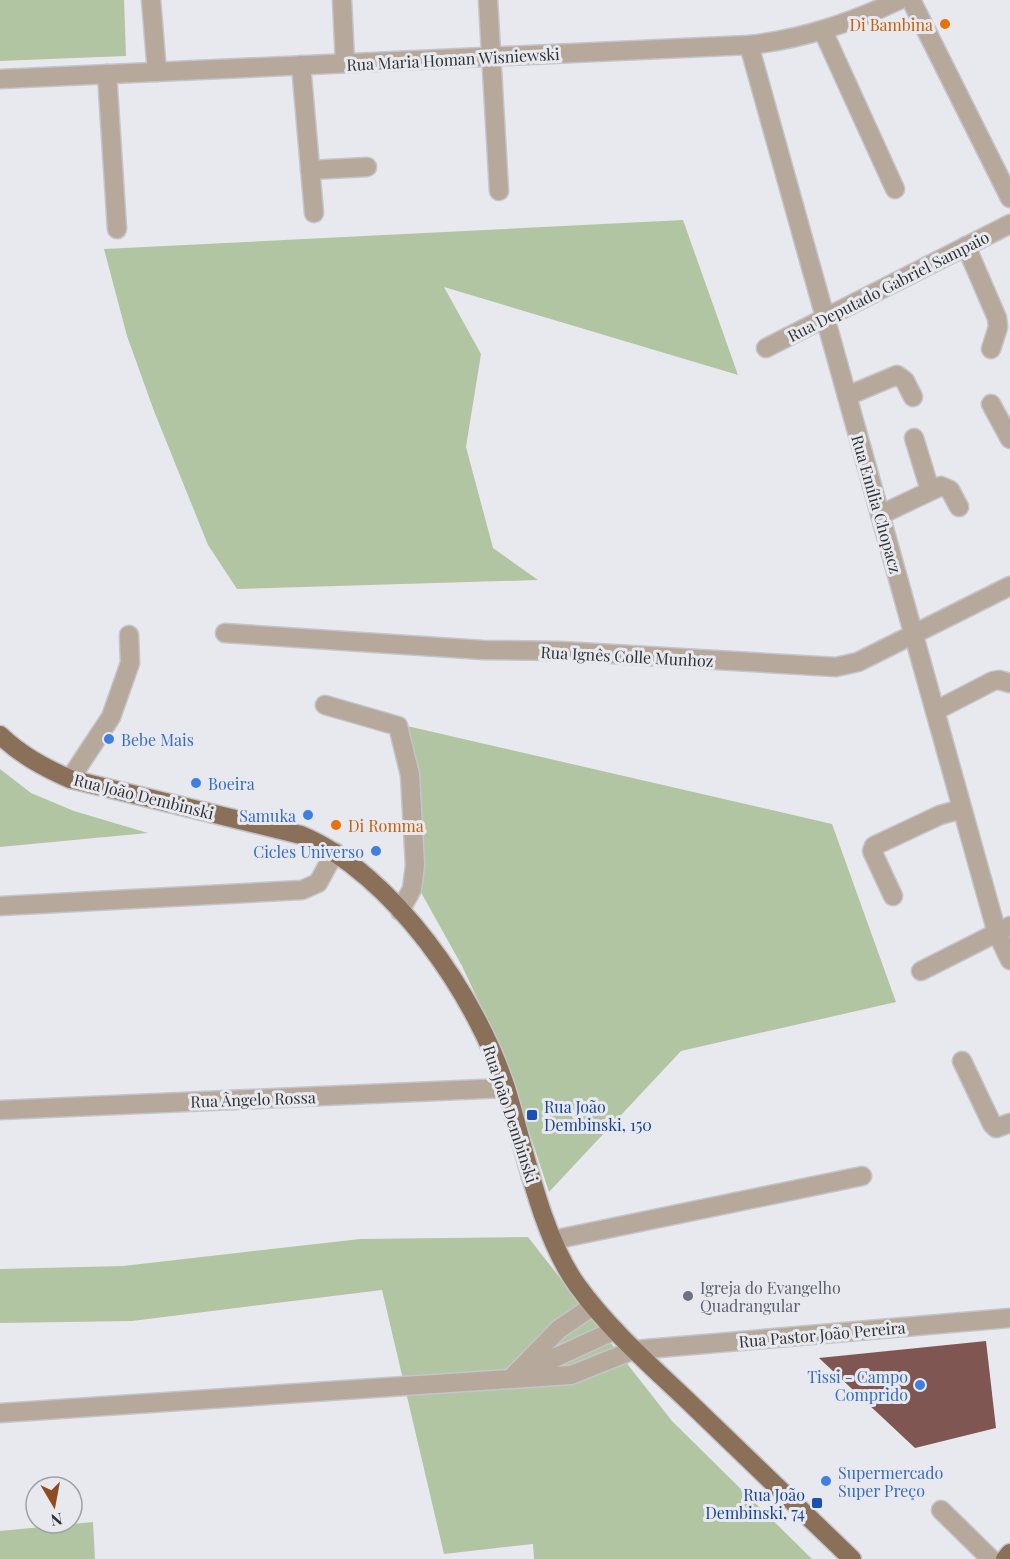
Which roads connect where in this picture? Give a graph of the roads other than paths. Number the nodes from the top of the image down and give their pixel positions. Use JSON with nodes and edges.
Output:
{"nodes":[{"id":1,"x":151,"y":0,"type":"edge"},
{"id":2,"x":342,"y":0,"type":"edge"},
{"id":3,"x":488,"y":0,"type":"edge"},
{"id":4,"x":899,"y":0,"type":"edge"},
{"id":5,"x":911,"y":0,"type":"edge"},
{"id":6,"x":823,"y":31,"type":"junction"},
{"id":7,"x":749,"y":45,"type":"junction"},
{"id":8,"x":492,"y":57,"type":"junction"},
{"id":9,"x":345,"y":63,"type":"junction"},
{"id":10,"x":301,"y":65,"type":"junction"},
{"id":11,"x":157,"y":72,"type":"junction"},
{"id":12,"x":108,"y":74,"type":"junction"},
{"id":13,"x":0,"y":79,"type":"edge"},
{"id":14,"x":367,"y":167,"type":"dead end"},
{"id":15,"x":310,"y":170,"type":"junction"},
{"id":16,"x":895,"y":189,"type":"dead end"},
{"id":17,"x":500,"y":191,"type":"dead end"},
{"id":18,"x":1010,"y":198,"type":"edge"},
{"id":19,"x":314,"y":213,"type":"dead end"},
{"id":20,"x":1010,"y":224,"type":"edge"},
{"id":21,"x":117,"y":229,"type":"dead end"},
{"id":22,"x":966,"y":246,"type":"junction"},
{"id":23,"x":825,"y":318,"type":"junction"},
{"id":24,"x":766,"y":348,"type":"dead end"},
{"id":25,"x":991,"y":349,"type":"dead end"},
{"id":26,"x":847,"y":396,"type":"junction"},
{"id":27,"x":913,"y":397,"type":"dead end"},
{"id":28,"x":991,"y":404,"type":"dead end"},
{"id":29,"x":914,"y":438,"type":"dead end"},
{"id":30,"x":1010,"y":439,"type":"edge"},
{"id":31,"x":930,"y":490,"type":"junction"},
{"id":32,"x":959,"y":507,"type":"dead end"},
{"id":33,"x":880,"y":515,"type":"junction"},
{"id":34,"x":1010,"y":586,"type":"edge"},
{"id":35,"x":225,"y":633,"type":"dead end"},
{"id":36,"x":913,"y":634,"type":"junction"},
{"id":37,"x":129,"y":635,"type":"dead end"},
{"id":38,"x":1010,"y":683,"type":"edge"},
{"id":39,"x":325,"y":705,"type":"dead end"},
{"id":40,"x":935,"y":711,"type":"junction"},
{"id":41,"x":0,"y":735,"type":"edge"},
{"id":42,"x":70,"y":779,"type":"junction"},
{"id":43,"x":962,"y":809,"type":"junction"},
{"id":44,"x":335,"y":852,"type":"junction"},
{"id":45,"x":893,"y":896,"type":"dead end"},
{"id":46,"x":0,"y":906,"type":"edge"},
{"id":47,"x":400,"y":911,"type":"junction"},
{"id":48,"x":1003,"y":929,"type":"edge"},
{"id":49,"x":1010,"y":960,"type":"edge"},
{"id":50,"x":921,"y":971,"type":"dead end"},
{"id":51,"x":962,"y":1061,"type":"dead end"},
{"id":52,"x":506,"y":1088,"type":"junction"},
{"id":53,"x":0,"y":1110,"type":"edge"},
{"id":54,"x":1010,"y":1123,"type":"edge"},
{"id":55,"x":862,"y":1176,"type":"dead end"},
{"id":56,"x":553,"y":1240,"type":"junction"},
{"id":57,"x":593,"y":1306,"type":"junction"},
{"id":58,"x":1010,"y":1318,"type":"edge"},
{"id":59,"x":615,"y":1330,"type":"junction"},
{"id":60,"x":634,"y":1350,"type":"junction"},
{"id":61,"x":512,"y":1378,"type":"junction"},
{"id":62,"x":0,"y":1413,"type":"edge"},
{"id":63,"x":941,"y":1510,"type":"dead end"},
{"id":64,"x":1010,"y":1553,"type":"edge"},
{"id":65,"x":852,"y":1559,"type":"edge"},
{"id":66,"x":991,"y":1559,"type":"edge"},
{"id":67,"x":1005,"y":1559,"type":"edge"}],
"edges":[{"from":1,"to":11,"type":"street"},
{"from":2,"to":9,"type":"street"},
{"from":3,"to":8,"type":"street"},
{"from":4,"to":6,"type":"street","name":"Rua Maria Homan Wisniewski"},
{"from":5,"to":18,"type":"street"},
{"from":6,"to":7,"type":"street","name":"Rua Maria Homan Wisniewski"},
{"from":6,"to":16,"type":"street"},
{"from":7,"to":8,"type":"street","name":"Rua Maria Homan Wisniewski"},
{"from":7,"to":23,"type":"street","name":"Rua Emília Chopacz"},
{"from":8,"to":9,"type":"street","name":"Rua Maria Homan Wisniewski"},
{"from":8,"to":17,"type":"street"},
{"from":9,"to":10,"type":"street","name":"Rua Maria Homan Wisniewski"},
{"from":10,"to":11,"type":"street","name":"Rua Maria Homan Wisniewski"},
{"from":10,"to":15,"type":"street"},
{"from":11,"to":12,"type":"street","name":"Rua Maria Homan Wisniewski"},
{"from":12,"to":13,"type":"street","name":"Rua Maria Homan Wisniewski"},
{"from":12,"to":21,"type":"street"},
{"from":14,"to":15,"type":"street"},
{"from":15,"to":19,"type":"street"},
{"from":20,"to":22,"type":"street","name":"Rua Deputado Gabriel Sampaio"},
{"from":22,"to":23,"type":"street","name":"Rua Deputado Gabriel Sampaio"},
{"from":22,"to":25,"type":"street"},
{"from":23,"to":24,"type":"street","name":"Rua Deputado Gabriel Sampaio"},
{"from":23,"to":26,"type":"street","name":"Rua Emília Chopacz"},
{"from":26,"to":27,"type":"street"},
{"from":26,"to":33,"type":"street","name":"Rua Emília Chopacz"},
{"from":28,"to":30,"type":"street"},
{"from":29,"to":31,"type":"street"},
{"from":31,"to":32,"type":"street"},
{"from":31,"to":33,"type":"street"},
{"from":33,"to":36,"type":"street","name":"Rua Emília Chopacz"},
{"from":34,"to":36,"type":"street","name":"Rua Ignês Colle Munhoz"},
{"from":35,"to":36,"type":"street","name":"Rua Ignês Colle Munhoz"},
{"from":36,"to":40,"type":"street","name":"Rua Emília Chopacz"},
{"from":37,"to":42,"type":"street"},
{"from":38,"to":40,"type":"street"},
{"from":39,"to":47,"type":"street"},
{"from":40,"to":43,"type":"street","name":"Rua Emília Chopacz"},
{"from":41,"to":42,"type":"main road","name":"Rua João Dembinski"},
{"from":42,"to":44,"type":"main road","name":"Rua João Dembinski"},
{"from":43,"to":45,"type":"street"},
{"from":43,"to":48,"type":"street","name":"Rua Emília Chopacz"},
{"from":44,"to":46,"type":"street"},
{"from":44,"to":47,"type":"main road","name":"Rua João Dembinski"},
{"from":47,"to":52,"type":"main road","name":"Rua João Dembinski"},
{"from":48,"to":49,"type":"street","name":"Rua Emília Chopacz"},
{"from":48,"to":50,"type":"street"},
{"from":51,"to":54,"type":"street"},
{"from":52,"to":53,"type":"street","name":"Rua Ângelo Rossa"},
{"from":52,"to":56,"type":"main road","name":"Rua João Dembinski"},
{"from":55,"to":56,"type":"street"},
{"from":56,"to":57,"type":"main road","name":"Rua João Dembinski"},
{"from":57,"to":59,"type":"main road","name":"Rua João Dembinski"},
{"from":57,"to":61,"type":"street"},
{"from":58,"to":60,"type":"street","name":"Rua Pastor João Pereira"},
{"from":59,"to":60,"type":"main road","name":"Rua João Dembinski"},
{"from":59,"to":61,"type":"street"},
{"from":60,"to":61,"type":"street","name":"Rua Pastor João Pereira"},
{"from":60,"to":65,"type":"main road","name":"Rua João Dembinski"},
{"from":61,"to":62,"type":"street","name":"Rua Pastor João Pereira"},
{"from":63,"to":66,"type":"street"},
{"from":64,"to":67,"type":"main road"}]}
